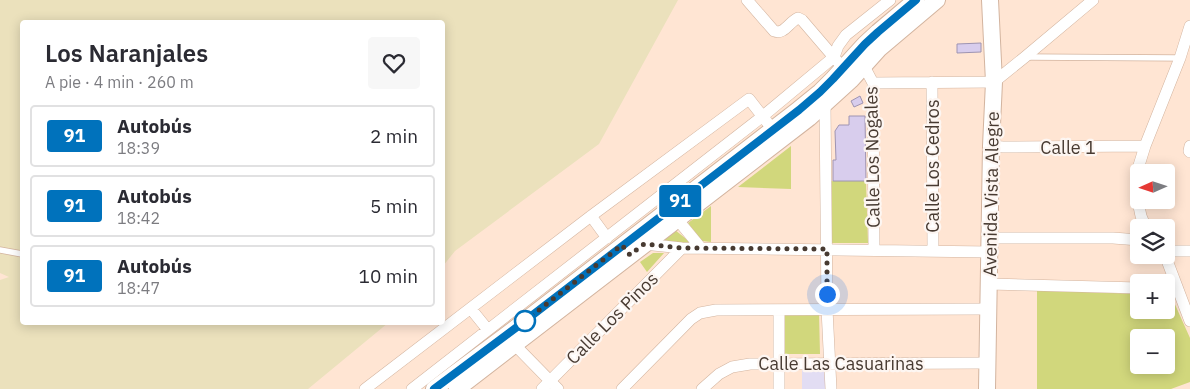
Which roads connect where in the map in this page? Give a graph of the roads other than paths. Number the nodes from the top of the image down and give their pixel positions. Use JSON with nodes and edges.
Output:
{"nodes":[{"id":1,"x":746,"y":0,"type":"edge"},
{"id":2,"x":890,"y":0,"type":"edge"},
{"id":3,"x":916,"y":0,"type":"edge"},
{"id":4,"x":937,"y":0,"type":"edge"},
{"id":5,"x":990,"y":0,"type":"edge"},
{"id":6,"x":1093,"y":0,"type":"edge"},
{"id":7,"x":1190,"y":26,"type":"edge"},
{"id":8,"x":1026,"y":57,"type":"junction"},
{"id":9,"x":1180,"y":58,"type":"junction"},
{"id":10,"x":864,"y":66,"type":"junction"},
{"id":11,"x":843,"y":68,"type":"junction"},
{"id":12,"x":932,"y":82,"type":"junction"},
{"id":13,"x":994,"y":82,"type":"junction"},
{"id":14,"x":873,"y":83,"type":"junction"},
{"id":15,"x":803,"y":84,"type":"junction"},
{"id":16,"x":820,"y":100,"type":"junction"},
{"id":17,"x":763,"y":116,"type":"junction"},
{"id":18,"x":773,"y":130,"type":"junction"},
{"id":19,"x":991,"y":146,"type":"junction"},
{"id":20,"x":1145,"y":146,"type":"junction"},
{"id":21,"x":1190,"y":146,"type":"edge"},
{"id":22,"x":1190,"y":152,"type":"edge"},
{"id":23,"x":591,"y":216,"type":"junction"},
{"id":24,"x":677,"y":219,"type":"junction"},
{"id":25,"x":1142,"y":219,"type":"edge"},
{"id":26,"x":1130,"y":239,"type":"edge"},
{"id":27,"x":618,"y":243,"type":"junction"},
{"id":28,"x":644,"y":244,"type":"junction"},
{"id":29,"x":990,"y":245,"type":"junction"},
{"id":30,"x":682,"y":248,"type":"junction"},
{"id":31,"x":701,"y":248,"type":"junction"},
{"id":32,"x":827,"y":249,"type":"junction"},
{"id":33,"x":0,"y":250,"type":"edge"},
{"id":34,"x":874,"y":250,"type":"junction"},
{"id":35,"x":933,"y":250,"type":"junction"},
{"id":36,"x":1175,"y":251,"type":"edge"},
{"id":37,"x":1190,"y":252,"type":"edge"},
{"id":38,"x":20,"y":254,"type":"edge"},
{"id":39,"x":989,"y":284,"type":"junction"},
{"id":40,"x":1130,"y":288,"type":"edge"},
{"id":41,"x":1175,"y":294,"type":"edge"},
{"id":42,"x":471,"y":309,"type":"junction"},
{"id":43,"x":827,"y":309,"type":"junction"},
{"id":44,"x":988,"y":309,"type":"junction"},
{"id":45,"x":779,"y":310,"type":"junction"},
{"id":46,"x":1190,"y":321,"type":"edge"},
{"id":47,"x":488,"y":330,"type":"junction"},
{"id":48,"x":510,"y":340,"type":"junction"},
{"id":49,"x":779,"y":363,"type":"junction"},
{"id":50,"x":830,"y":363,"type":"junction"},
{"id":51,"x":988,"y":363,"type":"junction"},
{"id":52,"x":550,"y":386,"type":"edge"},
{"id":53,"x":365,"y":389,"type":"edge"},
{"id":54,"x":412,"y":389,"type":"edge"},
{"id":55,"x":434,"y":389,"type":"edge"},
{"id":56,"x":457,"y":389,"type":"edge"},
{"id":57,"x":622,"y":389,"type":"edge"},
{"id":58,"x":702,"y":389,"type":"edge"},
{"id":59,"x":779,"y":389,"type":"edge"},
{"id":60,"x":831,"y":389,"type":"edge"},
{"id":61,"x":987,"y":389,"type":"edge"}],
"edges":[{"from":1,"to":11,"type":"street"},
{"from":2,"to":11,"type":"street"},
{"from":3,"to":11,"type":"main road"},
{"from":4,"to":10,"type":"main road"},
{"from":5,"to":13,"type":"main road","name":"Avenida Vista Alegre"},
{"from":6,"to":8,"type":"street"},
{"from":7,"to":9,"type":"street"},
{"from":8,"to":9,"type":"lane"},
{"from":8,"to":13,"type":"street"},
{"from":9,"to":20,"type":"street"},
{"from":10,"to":11,"type":"main road"},
{"from":10,"to":14,"type":"street","name":"Calle Los Nogales"},
{"from":11,"to":15,"type":"street"},
{"from":11,"to":16,"type":"main road"},
{"from":12,"to":13,"type":"street"},
{"from":12,"to":14,"type":"street"},
{"from":12,"to":35,"type":"street","name":"Calle Los Cedros"},
{"from":13,"to":19,"type":"main road","name":"Avenida Vista Alegre"},
{"from":14,"to":34,"type":"street","name":"Calle Los Nogales"},
{"from":15,"to":16,"type":"street"},
{"from":15,"to":17,"type":"street"},
{"from":16,"to":18,"type":"main road"},
{"from":16,"to":24,"type":"main road"},
{"from":16,"to":32,"type":"street"},
{"from":17,"to":18,"type":"street"},
{"from":17,"to":23,"type":"street"},
{"from":17,"to":27,"type":"street"},
{"from":18,"to":27,"type":"main road"},
{"from":19,"to":20,"type":"street","name":"Calle 1"},
{"from":19,"to":29,"type":"main road","name":"Avenida Vista Alegre"},
{"from":20,"to":25,"type":"street"},
{"from":21,"to":22,"type":"street"},
{"from":23,"to":27,"type":"street"},
{"from":23,"to":42,"type":"street"},
{"from":24,"to":28,"type":"main road"},
{"from":24,"to":31,"type":"street"},
{"from":26,"to":29,"type":"street","name":"Calle Los Pinos"},
{"from":27,"to":28,"type":"main road"},
{"from":27,"to":47,"type":"street"},
{"from":27,"to":48,"type":"main road"},
{"from":28,"to":30,"type":"street","name":"Calle Los Pinos"},
{"from":29,"to":35,"type":"street","name":"Calle Los Pinos"},
{"from":29,"to":39,"type":"main road","name":"Avenida Vista Alegre"},
{"from":30,"to":31,"type":"street","name":"Calle Los Pinos"},
{"from":30,"to":52,"type":"street","name":"Calle Los Pinos"},
{"from":31,"to":32,"type":"street","name":"Calle Los Pinos"},
{"from":32,"to":34,"type":"street","name":"Calle Los Pinos"},
{"from":32,"to":43,"type":"street"},
{"from":33,"to":38,"type":"lane"},
{"from":34,"to":35,"type":"street","name":"Calle Los Pinos"},
{"from":36,"to":37,"type":"street"},
{"from":39,"to":40,"type":"street"},
{"from":39,"to":44,"type":"main road","name":"Avenida Vista Alegre"},
{"from":41,"to":46,"type":"street"},
{"from":42,"to":47,"type":"street"},
{"from":42,"to":53,"type":"street"},
{"from":43,"to":44,"type":"street"},
{"from":43,"to":45,"type":"street"},
{"from":43,"to":50,"type":"street"},
{"from":44,"to":51,"type":"main road","name":"Avenida Vista Alegre"},
{"from":45,"to":49,"type":"street"},
{"from":45,"to":57,"type":"street"},
{"from":47,"to":54,"type":"street"},
{"from":48,"to":52,"type":"street"},
{"from":48,"to":55,"type":"main road"},
{"from":48,"to":56,"type":"main road"},
{"from":49,"to":50,"type":"street","name":"Calle Las Casuarinas"},
{"from":49,"to":58,"type":"street","name":"Calle Las Casuarinas"},
{"from":49,"to":59,"type":"street"},
{"from":50,"to":51,"type":"street","name":"Calle Las Casuarinas"},
{"from":50,"to":60,"type":"street"},
{"from":51,"to":61,"type":"main road","name":"Avenida Vista Alegre"}]}
